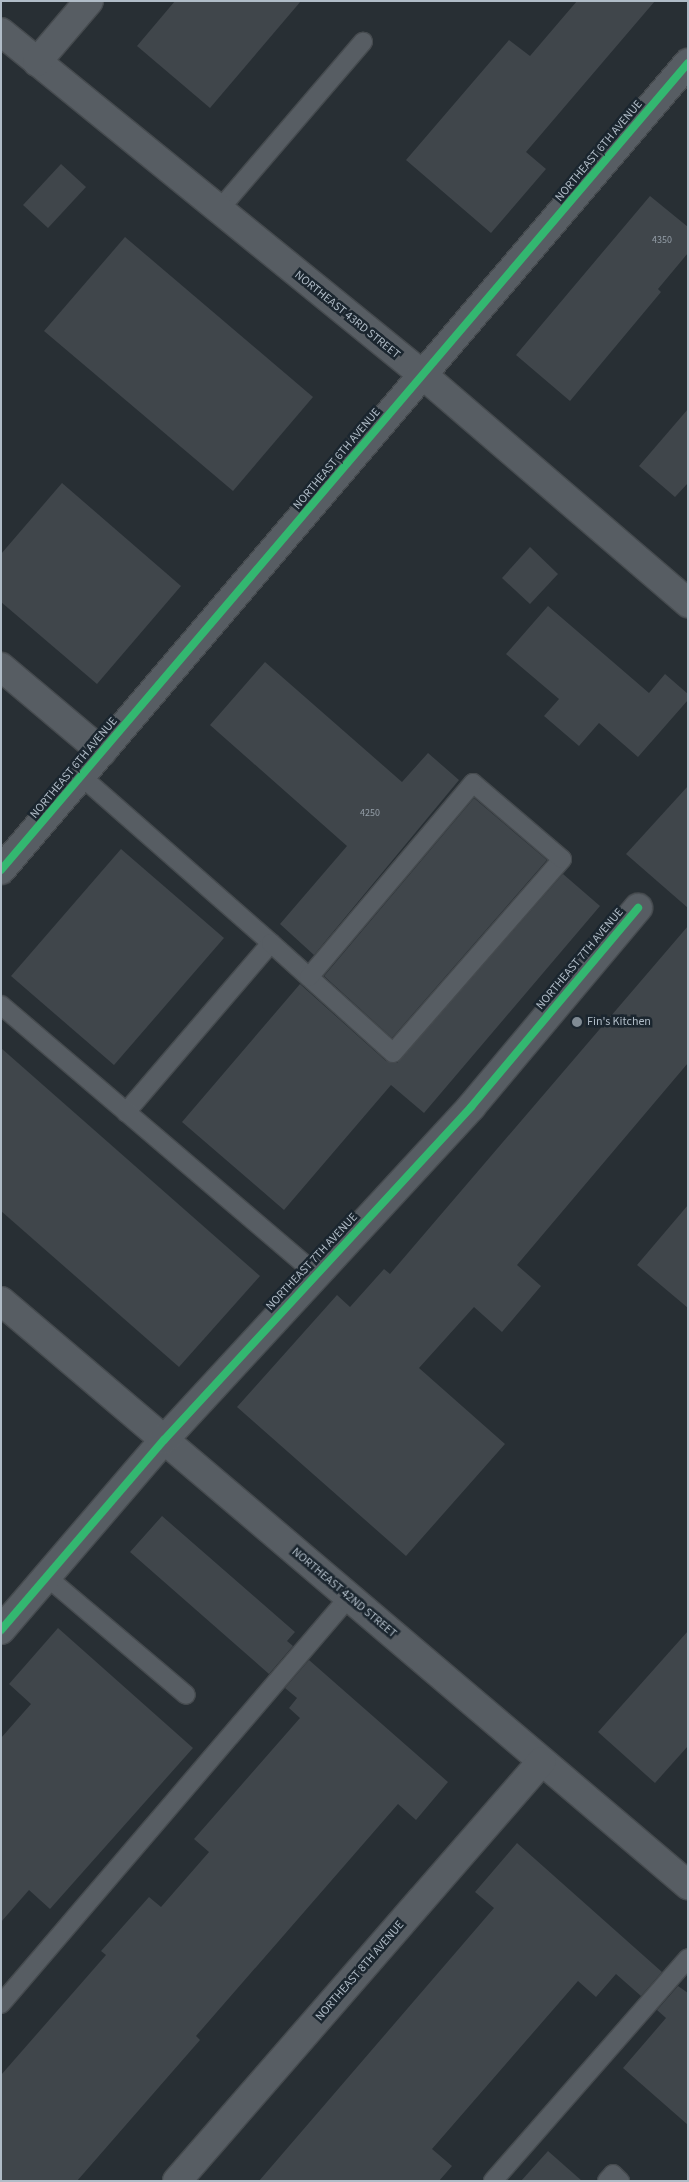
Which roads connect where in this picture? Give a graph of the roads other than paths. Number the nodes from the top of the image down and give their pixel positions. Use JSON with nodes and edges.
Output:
{"nodes":[{"id":1,"x":89,"y":1,"type":"edge"},
{"id":2,"x":1,"y":32,"type":"edge"},
{"id":3,"x":363,"y":42,"type":"dead end"},
{"id":4,"x":37,"y":62,"type":"junction"},
{"id":5,"x":688,"y":63,"type":"edge"},
{"id":6,"x":218,"y":211,"type":"junction"},
{"id":7,"x":423,"y":376,"type":"junction"},
{"id":8,"x":688,"y":603,"type":"edge"},
{"id":9,"x":1,"y":667,"type":"edge"},
{"id":10,"x":102,"y":752,"type":"junction"},
{"id":11,"x":81,"y":776,"type":"junction"},
{"id":12,"x":1,"y":870,"type":"edge"},
{"id":13,"x":638,"y":908,"type":"dead end"},
{"id":14,"x":271,"y":943,"type":"junction"},
{"id":15,"x":309,"y":977,"type":"junction"},
{"id":16,"x":1,"y":1004,"type":"edge"},
{"id":17,"x":126,"y":1112,"type":"junction"},
{"id":18,"x":316,"y":1274,"type":"junction"},
{"id":19,"x":1,"y":1301,"type":"edge"},
{"id":20,"x":164,"y":1440,"type":"junction"},
{"id":21,"x":47,"y":1577,"type":"junction"},
{"id":22,"x":349,"y":1597,"type":"junction"},
{"id":23,"x":1,"y":1630,"type":"edge"},
{"id":24,"x":186,"y":1696,"type":"dead end"},
{"id":25,"x":542,"y":1761,"type":"junction"},
{"id":26,"x":688,"y":1885,"type":"edge"},
{"id":27,"x":688,"y":1958,"type":"edge"},
{"id":28,"x":1,"y":2004,"type":"edge"},
{"id":29,"x":177,"y":2181,"type":"edge"},
{"id":30,"x":493,"y":2181,"type":"edge"},
{"id":31,"x":607,"y":2181,"type":"edge"},
{"id":32,"x":620,"y":2181,"type":"edge"}],
"edges":[{"from":1,"to":4,"type":"street"},
{"from":2,"to":4,"type":"street","name":"NORTHEAST 43RD STREET"},
{"from":3,"to":6,"type":"lane"},
{"from":4,"to":6,"type":"street","name":"NORTHEAST 43RD STREET"},
{"from":5,"to":7,"type":"street","name":"NORTHEAST 6TH AVENUE"},
{"from":6,"to":7,"type":"street","name":"NORTHEAST 43RD STREET"},
{"from":7,"to":8,"type":"street","name":"NORTHEAST 43RD STREET"},
{"from":7,"to":10,"type":"street","name":"NORTHEAST 6TH AVENUE"},
{"from":9,"to":10,"type":"street"},
{"from":10,"to":11,"type":"street","name":"NORTHEAST 6TH AVENUE"},
{"from":11,"to":12,"type":"street","name":"NORTHEAST 6TH AVENUE"},
{"from":11,"to":14,"type":"lane"},
{"from":13,"to":18,"type":"street","name":"NORTHEAST 7TH AVENUE"},
{"from":14,"to":15,"type":"lane"},
{"from":14,"to":17,"type":"lane"},
{"from":15,"to":15,"type":"lane"},
{"from":16,"to":17,"type":"lane"},
{"from":17,"to":18,"type":"lane"},
{"from":18,"to":20,"type":"street","name":"NORTHEAST 7TH AVENUE"},
{"from":19,"to":20,"type":"street","name":"NORTHEAST 42ND STREET"},
{"from":20,"to":21,"type":"street","name":"NORTHEAST 7TH AVENUE"},
{"from":20,"to":22,"type":"street","name":"NORTHEAST 42ND STREET"},
{"from":21,"to":23,"type":"street","name":"NORTHEAST 7TH AVENUE"},
{"from":21,"to":24,"type":"lane"},
{"from":22,"to":25,"type":"street","name":"NORTHEAST 42ND STREET"},
{"from":22,"to":28,"type":"lane"},
{"from":25,"to":26,"type":"street","name":"NORTHEAST 42ND STREET"},
{"from":25,"to":29,"type":"street","name":"NORTHEAST 8TH AVENUE"},
{"from":27,"to":30,"type":"lane"},
{"from":31,"to":32,"type":"lane"}]}
